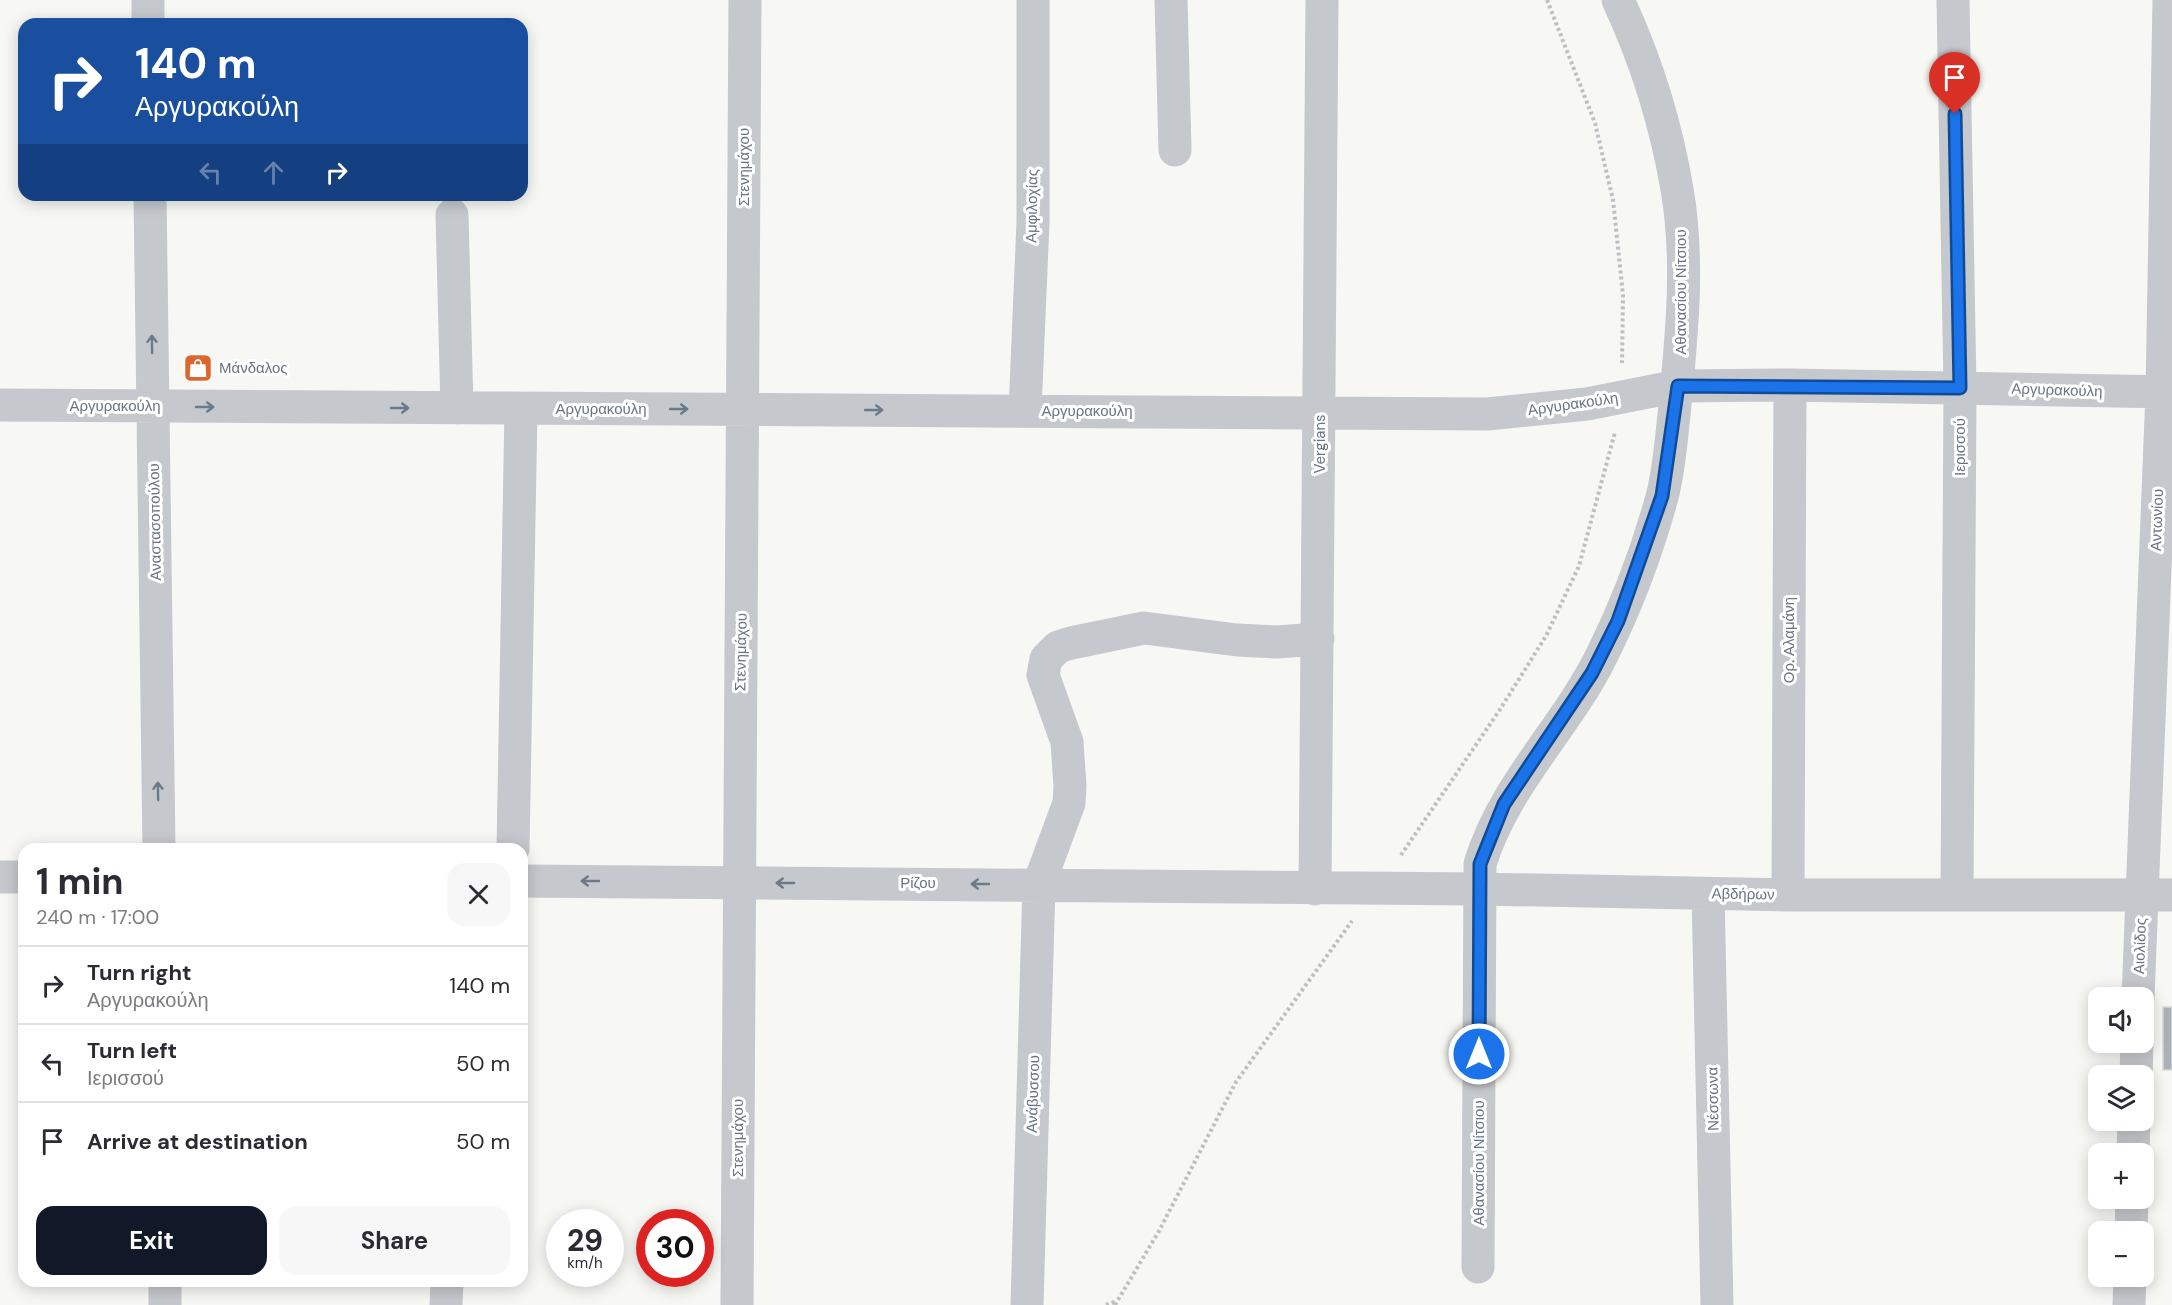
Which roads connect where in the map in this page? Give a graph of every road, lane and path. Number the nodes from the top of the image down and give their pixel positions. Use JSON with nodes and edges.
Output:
{"nodes":[{"id":1,"x":148,"y":0,"type":"edge"},
{"id":2,"x":745,"y":0,"type":"edge"},
{"id":3,"x":1033,"y":0,"type":"edge"},
{"id":4,"x":1171,"y":0,"type":"edge"},
{"id":5,"x":1323,"y":0,"type":"edge"},
{"id":6,"x":1547,"y":0,"type":"edge"},
{"id":7,"x":1618,"y":0,"type":"edge"},
{"id":8,"x":1953,"y":0,"type":"edge"},
{"id":9,"x":2169,"y":0,"type":"edge"},
{"id":10,"x":148,"y":18,"type":"edge"},
{"id":11,"x":1175,"y":150,"type":"dead end"},
{"id":12,"x":150,"y":201,"type":"edge"},
{"id":13,"x":452,"y":215,"type":"dead end"},
{"id":14,"x":1790,"y":385,"type":"junction"},
{"id":15,"x":1678,"y":386,"type":"junction"},
{"id":16,"x":1960,"y":388,"type":"junction"},
{"id":17,"x":2167,"y":392,"type":"edge"},
{"id":18,"x":1622,"y":397,"type":"junction"},
{"id":19,"x":0,"y":405,"type":"edge"},
{"id":20,"x":153,"y":406,"type":"junction"},
{"id":21,"x":457,"y":408,"type":"junction"},
{"id":22,"x":521,"y":408,"type":"junction"},
{"id":23,"x":743,"y":409,"type":"junction"},
{"id":24,"x":1025,"y":411,"type":"junction"},
{"id":25,"x":1320,"y":413,"type":"junction"},
{"id":26,"x":1318,"y":639,"type":"junction"},
{"id":27,"x":159,"y":843,"type":"edge"},
{"id":28,"x":513,"y":843,"type":"edge"},
{"id":29,"x":0,"y":877,"type":"edge"},
{"id":30,"x":18,"y":878,"type":"edge"},
{"id":31,"x":528,"y":881,"type":"edge"},
{"id":32,"x":739,"y":882,"type":"junction"},
{"id":33,"x":1039,"y":884,"type":"junction"},
{"id":34,"x":1315,"y":889,"type":"junction"},
{"id":35,"x":1378,"y":889,"type":"junction"},
{"id":36,"x":1480,"y":889,"type":"junction"},
{"id":37,"x":1708,"y":894,"type":"junction"},
{"id":38,"x":1788,"y":895,"type":"junction"},
{"id":39,"x":1957,"y":895,"type":"junction"},
{"id":40,"x":2157,"y":895,"type":"edge"},
{"id":41,"x":2140,"y":987,"type":"edge"},
{"id":42,"x":1478,"y":1267,"type":"dead end"},
{"id":43,"x":165,"y":1287,"type":"edge"},
{"id":44,"x":447,"y":1287,"type":"edge"},
{"id":45,"x":2130,"y":1287,"type":"edge"},
{"id":46,"x":1116,"y":1303,"type":"edge"},
{"id":47,"x":165,"y":1305,"type":"edge"},
{"id":48,"x":446,"y":1305,"type":"edge"},
{"id":49,"x":737,"y":1305,"type":"edge"},
{"id":50,"x":1027,"y":1305,"type":"edge"},
{"id":51,"x":1106,"y":1305,"type":"edge"},
{"id":52,"x":1717,"y":1305,"type":"edge"},
{"id":53,"x":2129,"y":1305,"type":"edge"}],
"edges":[{"from":1,"to":10,"type":"street"},
{"from":2,"to":23,"type":"street","name":"Στενημάχου"},
{"from":3,"to":24,"type":"street","name":"Αμφιλοχίας"},
{"from":4,"to":11,"type":"street"},
{"from":5,"to":25,"type":"street","name":"Vergians"},
{"from":6,"to":18,"type":"path"},
{"from":7,"to":15,"type":"street","name":"Αθανασίου Νίτσιου"},
{"from":8,"to":16,"type":"street","name":"Ιερισσού"},
{"from":9,"to":17,"type":"street","name":"Αντωνίου"},
{"from":20,"to":12,"type":"street","name":"Αναστασοπούλου","one_way":true},
{"from":13,"to":21,"type":"street"},
{"from":14,"to":15,"type":"street","name":"Αργυρακούλη"},
{"from":14,"to":16,"type":"street","name":"Αργυρακούλη"},
{"from":14,"to":38,"type":"street","name":"Ορ. Αλαμάνη"},
{"from":15,"to":18,"type":"street","name":"Αργυρακούλη"},
{"from":15,"to":36,"type":"street","name":"Αθανασίου Νίτσιου"},
{"from":16,"to":17,"type":"street","name":"Αργυρακούλη"},
{"from":16,"to":39,"type":"street","name":"Ιερισσού"},
{"from":17,"to":40,"type":"street","name":"Αντωνίου"},
{"from":18,"to":25,"type":"street","name":"Αργυρακούλη"},
{"from":18,"to":35,"type":"path"},
{"from":19,"to":20,"type":"street","name":"Αργυρακούλη"},
{"from":20,"to":21,"type":"street","name":"Αργυρακούλη","one_way":true},
{"from":27,"to":20,"type":"street","name":"Αναστασοπούλου","one_way":true},
{"from":21,"to":22,"type":"street","name":"Αργυρακούλη"},
{"from":22,"to":23,"type":"street","name":"Αργυρακούλη","one_way":true},
{"from":22,"to":28,"type":"street"},
{"from":23,"to":24,"type":"street","name":"Αργυρακούλη","one_way":true},
{"from":23,"to":32,"type":"street","name":"Στενημάχου"},
{"from":24,"to":25,"type":"street","name":"Αργυρακούλη"},
{"from":25,"to":26,"type":"street","name":"Vergians"},
{"from":26,"to":33,"type":"street","name":"Ανάβυσσου"},
{"from":26,"to":34,"type":"street","name":"Vergians"},
{"from":29,"to":30,"type":"street"},
{"from":32,"to":31,"type":"street","name":"Ρίζου","one_way":true},
{"from":33,"to":32,"type":"street","name":"Ρίζου","one_way":true},
{"from":32,"to":49,"type":"street","name":"Στενημάχου"},
{"from":33,"to":34,"type":"street","name":"Ρίζου"},
{"from":33,"to":50,"type":"street","name":"Ανάβυσσου"},
{"from":34,"to":35,"type":"street","name":"Αβδήρων"},
{"from":35,"to":36,"type":"street","name":"Αβδήρων"},
{"from":35,"to":46,"type":"path"},
{"from":36,"to":37,"type":"street","name":"Αβδήρων"},
{"from":36,"to":42,"type":"street","name":"Αθανασίου Νίτσιου"},
{"from":37,"to":38,"type":"street","name":"Αβδήρων"},
{"from":37,"to":52,"type":"street","name":"Νέσσωνα"},
{"from":38,"to":39,"type":"street","name":"Αβδήρων"},
{"from":39,"to":40,"type":"street","name":"Αβδήρων"},
{"from":40,"to":41,"type":"street","name":"Αιολίδος"},
{"from":43,"to":47,"type":"street"},
{"from":44,"to":48,"type":"street"},
{"from":45,"to":53,"type":"street"},
{"from":46,"to":51,"type":"path"}]}
